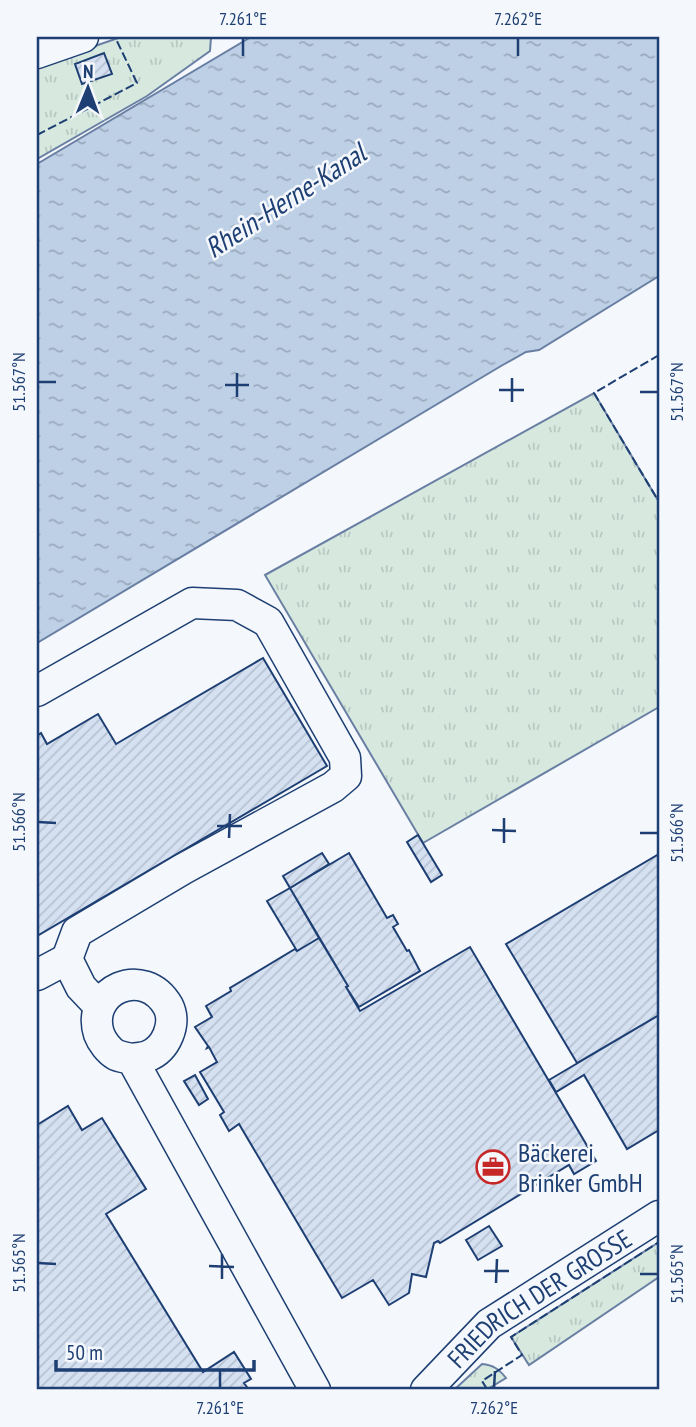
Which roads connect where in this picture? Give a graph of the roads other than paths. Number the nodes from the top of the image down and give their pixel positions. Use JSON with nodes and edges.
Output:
{"nodes":[{"id":1,"x":83,"y":37,"type":"edge"},
{"id":2,"x":37,"y":53,"type":"edge"},
{"id":3,"x":37,"y":691,"type":"edge"},
{"id":4,"x":67,"y":959,"type":"junction"},
{"id":5,"x":37,"y":975,"type":"edge"},
{"id":6,"x":99,"y":1006,"type":"junction"},
{"id":7,"x":132,"y":1059,"type":"junction"},
{"id":8,"x":659,"y":1216,"type":"edge"},
{"id":9,"x":315,"y":1390,"type":"edge"},
{"id":10,"x":426,"y":1390,"type":"edge"}],
"edges":[{"from":1,"to":2,"type":"street"},
{"from":3,"to":4,"type":"street"},
{"from":4,"to":5,"type":"street"},
{"from":4,"to":6,"type":"street"},
{"from":6,"to":7,"type":"street"},
{"from":6,"to":7,"type":"street"},
{"from":7,"to":9,"type":"street"},
{"from":8,"to":10,"type":"street","name":"FRIEDRICH DER GROSSE"}]}
